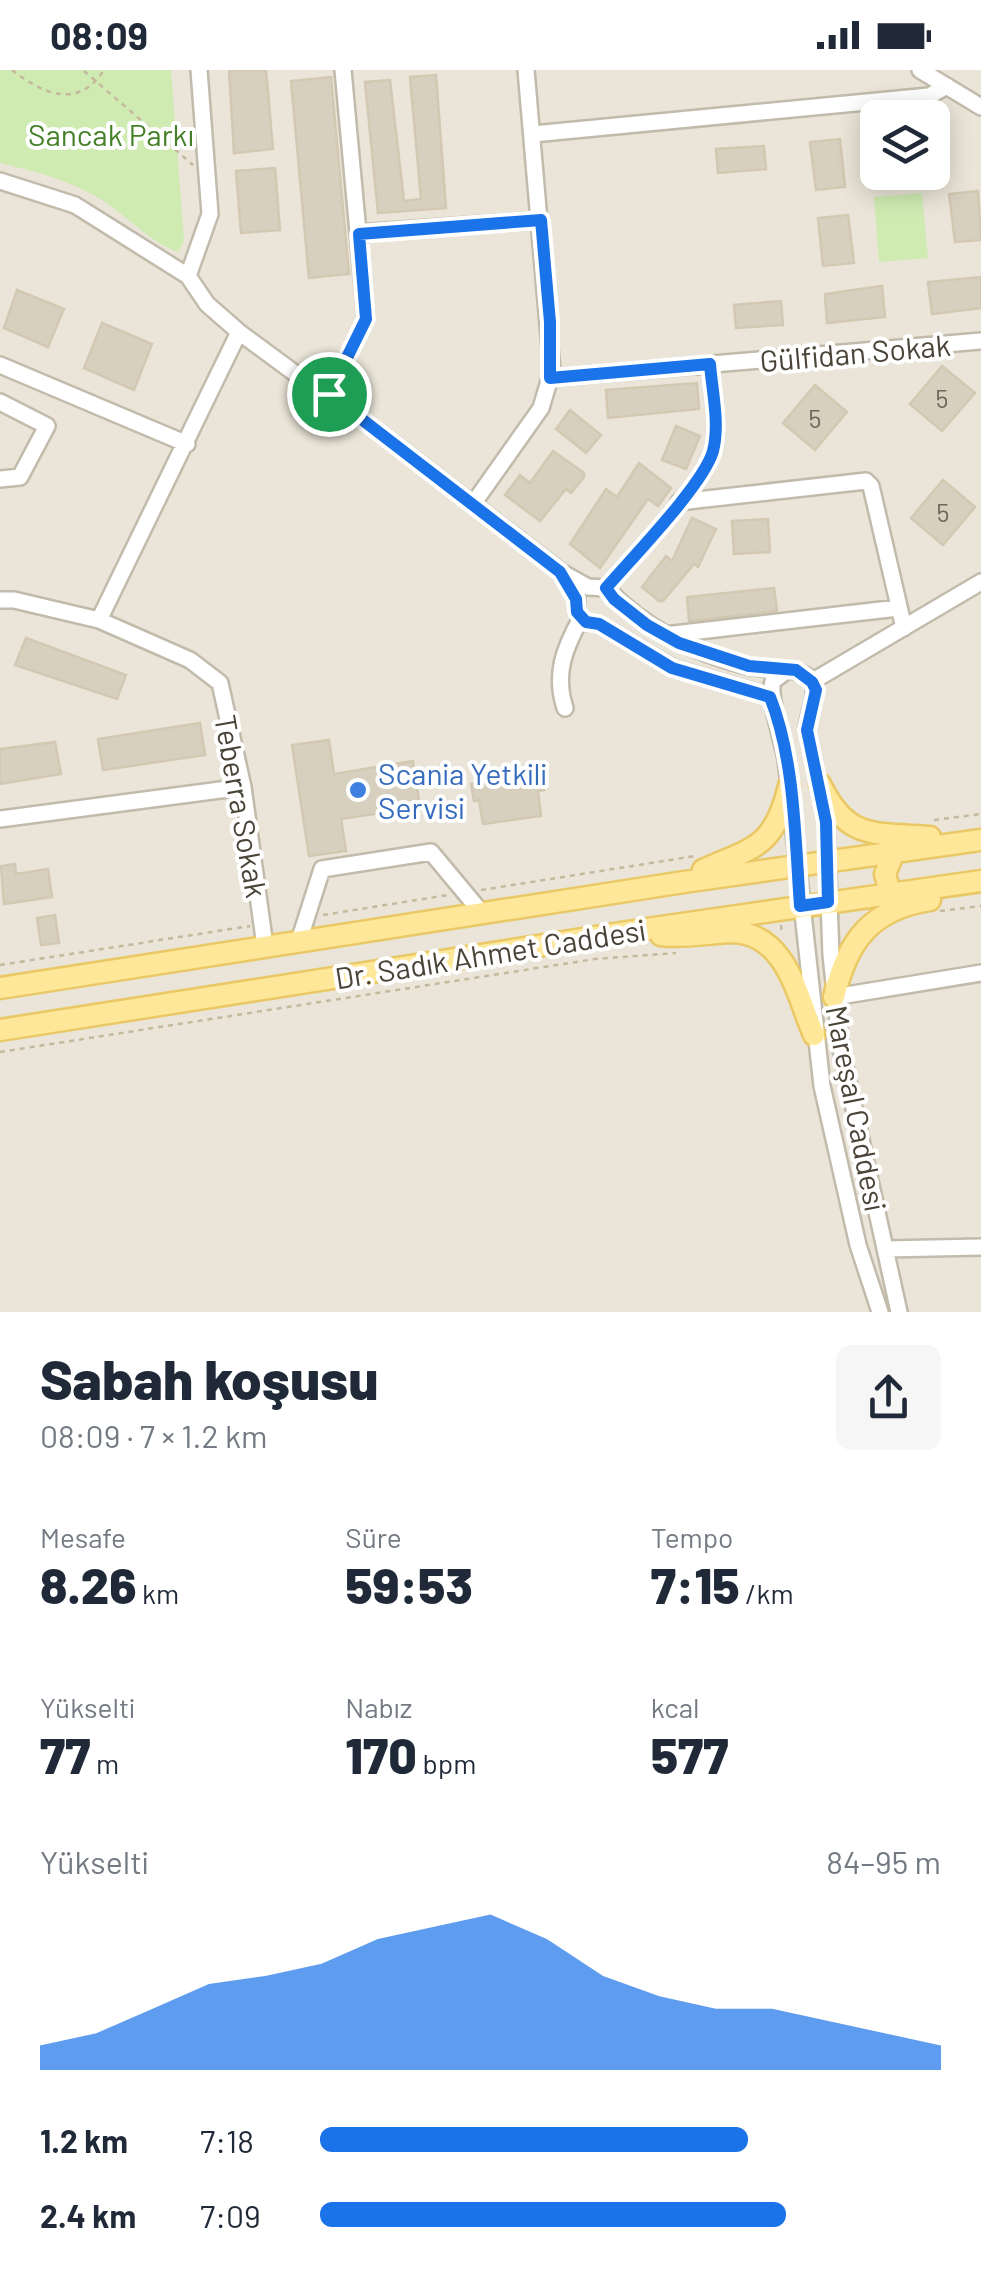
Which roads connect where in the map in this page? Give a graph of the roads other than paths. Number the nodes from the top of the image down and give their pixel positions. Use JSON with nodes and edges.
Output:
{"nodes":[{"id":1,"x":198,"y":70,"type":"edge"},
{"id":2,"x":343,"y":70,"type":"edge"},
{"id":3,"x":526,"y":70,"type":"edge"},
{"id":4,"x":920,"y":70,"type":"edge"},
{"id":5,"x":946,"y":86,"type":"junction"},
{"id":6,"x":981,"y":106,"type":"edge"},
{"id":7,"x":532,"y":134,"type":"junction"},
{"id":8,"x":0,"y":181,"type":"edge"},
{"id":9,"x":541,"y":220,"type":"junction"},
{"id":10,"x":359,"y":234,"type":"junction"},
{"id":11,"x":188,"y":276,"type":"junction"},
{"id":12,"x":239,"y":332,"type":"junction"},
{"id":13,"x":981,"y":341,"type":"edge"},
{"id":14,"x":710,"y":364,"type":"junction"},
{"id":15,"x":0,"y":365,"type":"edge"},
{"id":16,"x":550,"y":378,"type":"junction"},
{"id":17,"x":329,"y":394,"type":"junction"},
{"id":18,"x":0,"y":402,"type":"edge"},
{"id":19,"x":186,"y":444,"type":"junction"},
{"id":20,"x":0,"y":478,"type":"edge"},
{"id":21,"x":679,"y":502,"type":"junction"},
{"id":22,"x":472,"y":504,"type":"junction"},
{"id":23,"x":981,"y":582,"type":"edge"},
{"id":24,"x":582,"y":593,"type":"junction"},
{"id":25,"x":610,"y":594,"type":"junction"},
{"id":26,"x":0,"y":600,"type":"edge"},
{"id":27,"x":898,"y":608,"type":"junction"},
{"id":28,"x":580,"y":618,"type":"junction"},
{"id":29,"x":99,"y":620,"type":"junction"},
{"id":30,"x":599,"y":624,"type":"junction"},
{"id":31,"x":904,"y":628,"type":"junction"},
{"id":32,"x":665,"y":635,"type":"junction"},
{"id":33,"x":786,"y":671,"type":"junction"},
{"id":34,"x":812,"y":682,"type":"junction"},
{"id":35,"x":774,"y":703,"type":"junction"},
{"id":36,"x":810,"y":707,"type":"junction"},
{"id":37,"x":564,"y":708,"type":"dead end"},
{"id":38,"x":820,"y":784,"type":"junction"},
{"id":39,"x":789,"y":786,"type":"junction"},
{"id":40,"x":243,"y":787,"type":"junction"},
{"id":41,"x":0,"y":819,"type":"edge"},
{"id":42,"x":981,"y":840,"type":"edge"},
{"id":43,"x":956,"y":843,"type":"junction"},
{"id":44,"x":894,"y":852,"type":"junction"},
{"id":45,"x":827,"y":861,"type":"junction"},
{"id":46,"x":797,"y":865,"type":"junction"},
{"id":47,"x":684,"y":882,"type":"junction"},
{"id":48,"x":981,"y":883,"type":"edge"},
{"id":49,"x":890,"y":893,"type":"junction"},
{"id":50,"x":828,"y":902,"type":"junction"},
{"id":51,"x":800,"y":906,"type":"junction"},
{"id":52,"x":481,"y":912,"type":"junction"},
{"id":53,"x":640,"y":930,"type":"junction"},
{"id":54,"x":298,"y":941,"type":"junction"},
{"id":55,"x":265,"y":946,"type":"junction"},
{"id":56,"x":981,"y":973,"type":"edge"},
{"id":57,"x":0,"y":988,"type":"edge"},
{"id":58,"x":834,"y":997,"type":"junction"},
{"id":59,"x":0,"y":1030,"type":"edge"},
{"id":60,"x":814,"y":1035,"type":"junction"},
{"id":61,"x":981,"y":1247,"type":"edge"},
{"id":62,"x":885,"y":1248,"type":"junction"},
{"id":63,"x":880,"y":1312,"type":"edge"},
{"id":64,"x":899,"y":1312,"type":"edge"}],
"edges":[{"from":1,"to":11,"type":"street"},
{"from":2,"to":10,"type":"street"},
{"from":3,"to":7,"type":"street"},
{"from":4,"to":5,"type":"street"},
{"from":5,"to":6,"type":"street"},
{"from":5,"to":7,"type":"street"},
{"from":7,"to":9,"type":"street"},
{"from":8,"to":11,"type":"street"},
{"from":9,"to":10,"type":"street"},
{"from":9,"to":16,"type":"street"},
{"from":10,"to":17,"type":"street"},
{"from":11,"to":12,"type":"street"},
{"from":12,"to":17,"type":"street"},
{"from":12,"to":19,"type":"street"},
{"from":13,"to":14,"type":"street","name":"Gülfidan Sokak"},
{"from":14,"to":16,"type":"street","name":"Gülfidan Sokak"},
{"from":14,"to":21,"type":"street"},
{"from":15,"to":19,"type":"street"},
{"from":16,"to":22,"type":"street"},
{"from":17,"to":22,"type":"street"},
{"from":18,"to":20,"type":"street"},
{"from":19,"to":29,"type":"street"},
{"from":21,"to":25,"type":"street"},
{"from":21,"to":27,"type":"street"},
{"from":22,"to":24,"type":"street"},
{"from":23,"to":31,"type":"street"},
{"from":24,"to":25,"type":"street"},
{"from":24,"to":28,"type":"street"},
{"from":25,"to":30,"type":"street"},
{"from":25,"to":32,"type":"street"},
{"from":26,"to":29,"type":"street","name":"Teberra Sokak"},
{"from":27,"to":31,"type":"street"},
{"from":27,"to":32,"type":"street"},
{"from":28,"to":30,"type":"street"},
{"from":28,"to":37,"type":"street"},
{"from":29,"to":40,"type":"street","name":"Teberra Sokak"},
{"from":30,"to":35,"type":"street"},
{"from":31,"to":34,"type":"street"},
{"from":32,"to":33,"type":"street"},
{"from":33,"to":34,"type":"street"},
{"from":33,"to":35,"type":"street"},
{"from":34,"to":36,"type":"street"},
{"from":35,"to":36,"type":"street"},
{"from":35,"to":39,"type":"street","name":"Mareşal Caddesi"},
{"from":36,"to":38,"type":"street","name":"Mareşal Caddesi"},
{"from":38,"to":43,"type":"main road"},
{"from":38,"to":45,"type":"street","name":"Mareşal Caddesi"},
{"from":39,"to":46,"type":"street","name":"Mareşal Caddesi"},
{"from":39,"to":47,"type":"main road"},
{"from":40,"to":41,"type":"street"},
{"from":40,"to":55,"type":"street","name":"Teberra Sokak"},
{"from":42,"to":43,"type":"main road","name":"Dr. Sadık Ahmet Caddesi"},
{"from":43,"to":44,"type":"main road","name":"Dr. Sadık Ahmet Caddesi"},
{"from":44,"to":45,"type":"main road","name":"Dr. Sadık Ahmet Caddesi"},
{"from":44,"to":49,"type":"main road"},
{"from":45,"to":46,"type":"main road","name":"Dr. Sadık Ahmet Caddesi"},
{"from":45,"to":50,"type":"street","name":"Mareşal Caddesi"},
{"from":46,"to":47,"type":"main road","name":"Dr. Sadık Ahmet Caddesi"},
{"from":46,"to":51,"type":"street","name":"Mareşal Caddesi"},
{"from":47,"to":52,"type":"main road","name":"Dr. Sadık Ahmet Caddesi"},
{"from":48,"to":49,"type":"main road","name":"Dr. Sadık Ahmet Caddesi"},
{"from":48,"to":58,"type":"main road"},
{"from":49,"to":50,"type":"main road","name":"Dr. Sadık Ahmet Caddesi"},
{"from":50,"to":51,"type":"main road","name":"Dr. Sadık Ahmet Caddesi"},
{"from":50,"to":58,"type":"street","name":"Mareşal Caddesi"},
{"from":51,"to":53,"type":"main road","name":"Dr. Sadık Ahmet Caddesi"},
{"from":51,"to":60,"type":"street","name":"Mareşal Caddesi"},
{"from":52,"to":54,"type":"main road","name":"Dr. Sadık Ahmet Caddesi"},
{"from":52,"to":54,"type":"street"},
{"from":53,"to":59,"type":"main road","name":"Dr. Sadık Ahmet Caddesi"},
{"from":53,"to":60,"type":"main road"},
{"from":54,"to":55,"type":"main road","name":"Dr. Sadık Ahmet Caddesi"},
{"from":55,"to":57,"type":"main road","name":"Dr. Sadık Ahmet Caddesi"},
{"from":56,"to":58,"type":"street"},
{"from":58,"to":62,"type":"street","name":"Mareşal Caddesi"},
{"from":60,"to":63,"type":"street","name":"Mareşal Caddesi"},
{"from":61,"to":62,"type":"street"},
{"from":62,"to":64,"type":"street","name":"Mareşal Caddesi"}]}
